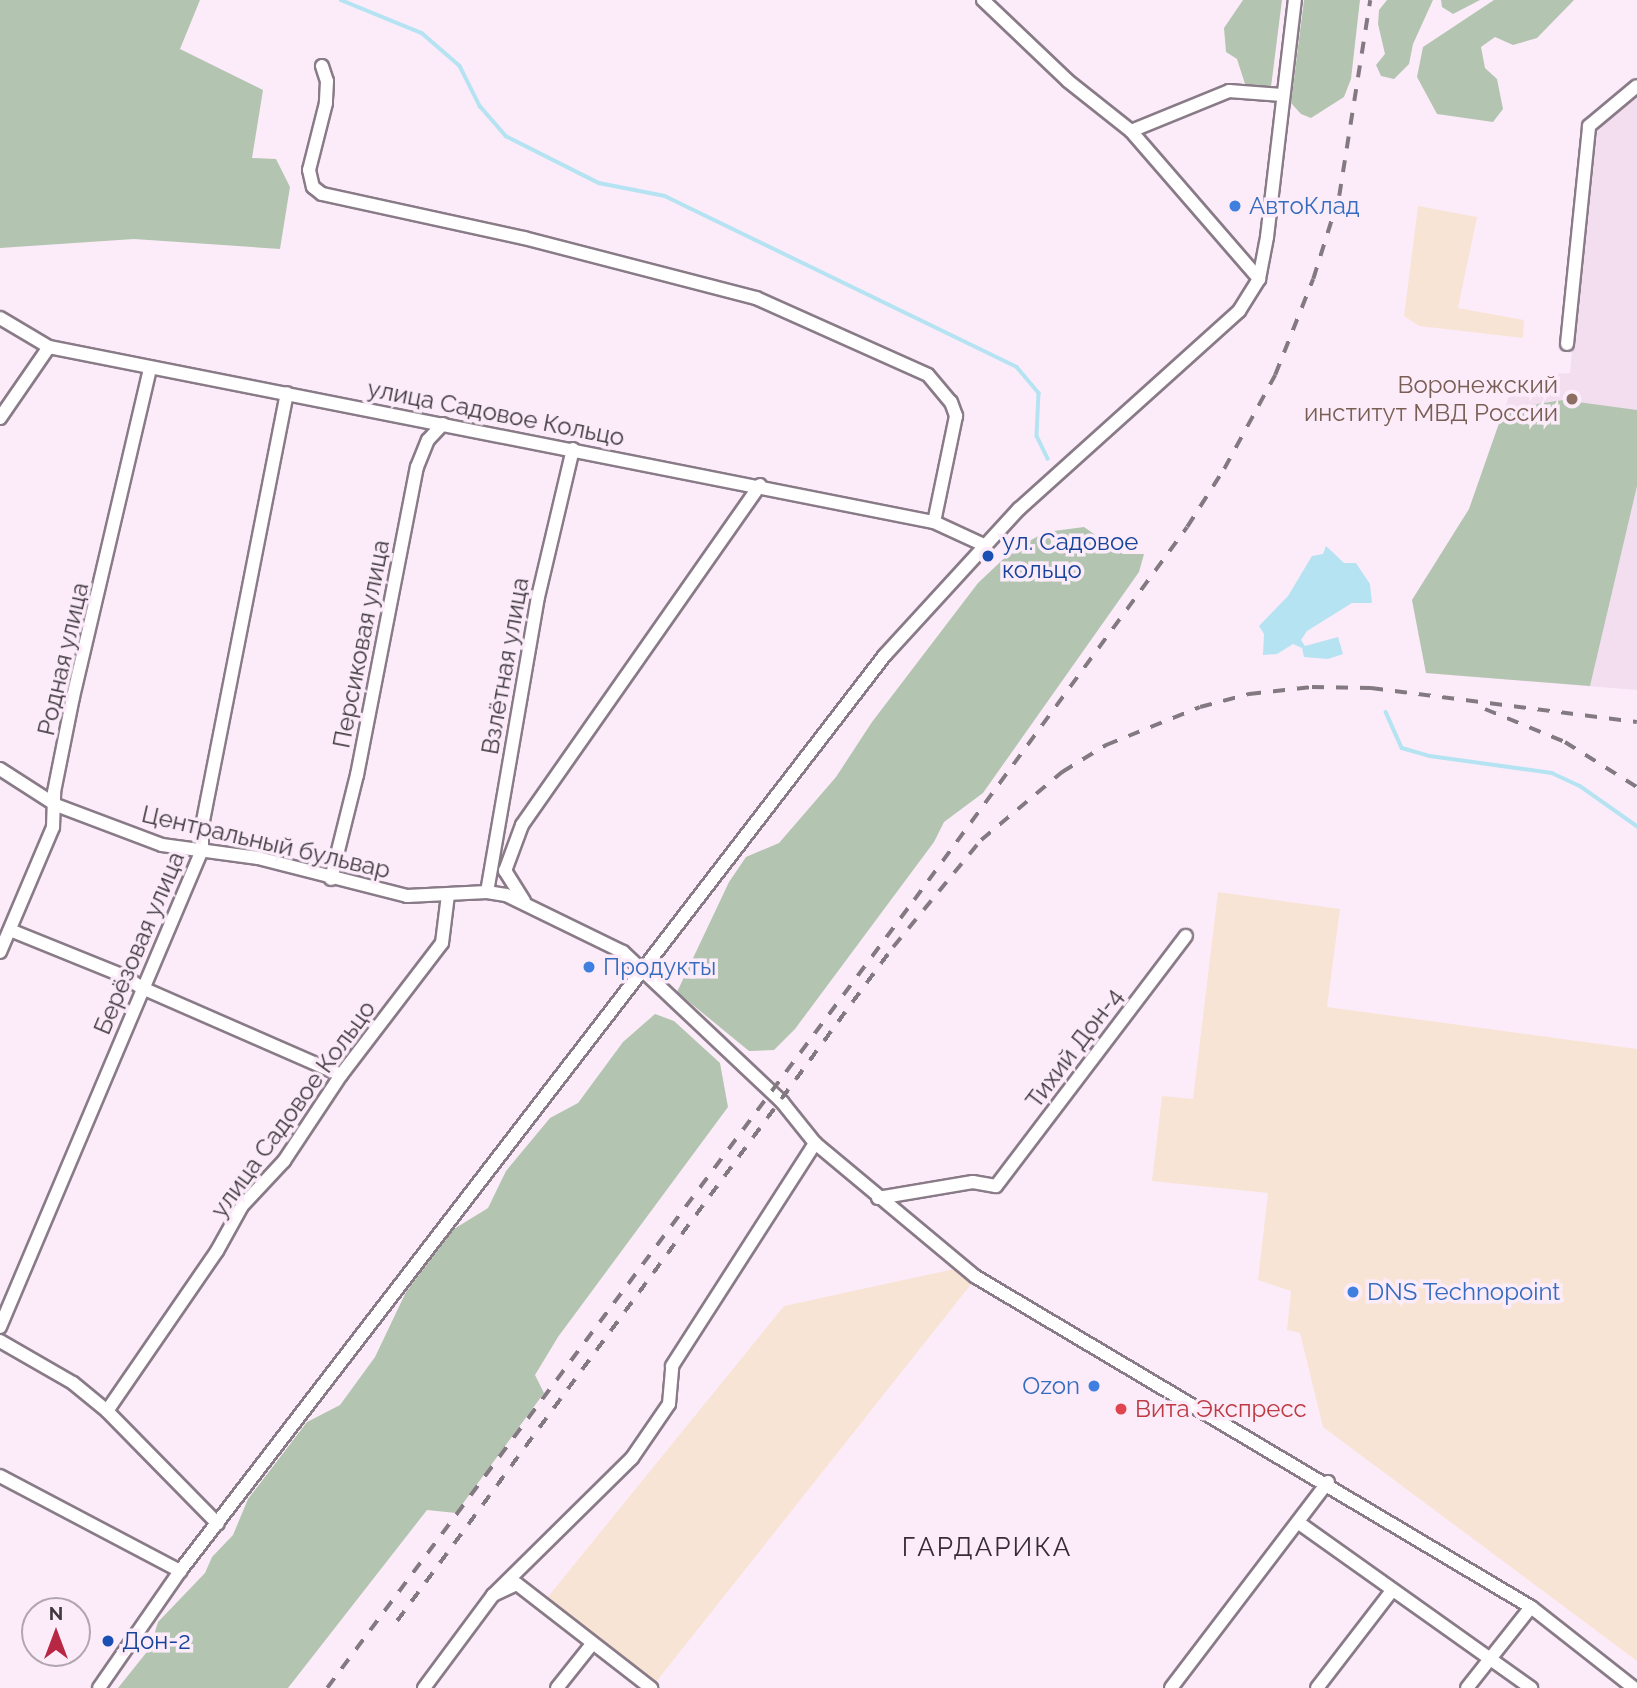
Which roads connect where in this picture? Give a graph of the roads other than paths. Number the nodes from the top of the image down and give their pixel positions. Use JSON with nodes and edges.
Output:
{"nodes":[{"id":1,"x":983,"y":0,"type":"edge"},
{"id":2,"x":1295,"y":0,"type":"edge"},
{"id":3,"x":322,"y":65,"type":"dead end"},
{"id":4,"x":1637,"y":86,"type":"edge"},
{"id":5,"x":1283,"y":95,"type":"junction"},
{"id":6,"x":1130,"y":131,"type":"junction"},
{"id":7,"x":1259,"y":279,"type":"junction"},
{"id":8,"x":0,"y":318,"type":"edge"},
{"id":9,"x":1567,"y":344,"type":"dead end"},
{"id":10,"x":49,"y":347,"type":"junction"},
{"id":11,"x":150,"y":368,"type":"junction"},
{"id":12,"x":286,"y":393,"type":"junction"},
{"id":13,"x":0,"y":418,"type":"edge"},
{"id":14,"x":443,"y":424,"type":"junction"},
{"id":15,"x":573,"y":449,"type":"junction"},
{"id":16,"x":760,"y":485,"type":"junction"},
{"id":17,"x":934,"y":523,"type":"junction"},
{"id":18,"x":986,"y":546,"type":"junction"},
{"id":19,"x":0,"y":769,"type":"edge"},
{"id":20,"x":56,"y":805,"type":"junction"},
{"id":21,"x":202,"y":850,"type":"junction"},
{"id":22,"x":331,"y":878,"type":"junction"},
{"id":23,"x":487,"y":892,"type":"junction"},
{"id":24,"x":448,"y":895,"type":"junction"},
{"id":25,"x":528,"y":905,"type":"junction"},
{"id":26,"x":10,"y":930,"type":"junction"},
{"id":27,"x":1186,"y":936,"type":"dead end"},
{"id":28,"x":0,"y":952,"type":"edge"},
{"id":29,"x":643,"y":971,"type":"junction"},
{"id":30,"x":142,"y":988,"type":"junction"},
{"id":31,"x":341,"y":1075,"type":"junction"},
{"id":32,"x":815,"y":1143,"type":"junction"},
{"id":33,"x":878,"y":1198,"type":"junction"},
{"id":34,"x":0,"y":1327,"type":"edge"},
{"id":35,"x":0,"y":1341,"type":"edge"},
{"id":36,"x":107,"y":1411,"type":"junction"},
{"id":37,"x":0,"y":1476,"type":"edge"},
{"id":38,"x":1328,"y":1482,"type":"junction"},
{"id":39,"x":1298,"y":1523,"type":"junction"},
{"id":40,"x":218,"y":1524,"type":"junction"},
{"id":41,"x":180,"y":1572,"type":"junction"},
{"id":42,"x":1391,"y":1592,"type":"junction"},
{"id":43,"x":493,"y":1595,"type":"junction"},
{"id":44,"x":1531,"y":1607,"type":"junction"},
{"id":45,"x":592,"y":1644,"type":"junction"},
{"id":46,"x":1490,"y":1659,"type":"junction"},
{"id":47,"x":99,"y":1688,"type":"edge"},
{"id":48,"x":424,"y":1688,"type":"edge"},
{"id":49,"x":557,"y":1688,"type":"edge"},
{"id":50,"x":651,"y":1688,"type":"edge"},
{"id":51,"x":1171,"y":1688,"type":"edge"},
{"id":52,"x":1317,"y":1688,"type":"edge"},
{"id":53,"x":1467,"y":1688,"type":"edge"},
{"id":54,"x":1531,"y":1688,"type":"edge"},
{"id":55,"x":1634,"y":1688,"type":"edge"}],
"edges":[{"from":1,"to":6,"type":"street"},
{"from":2,"to":5,"type":"street"},
{"from":3,"to":17,"type":"street"},
{"from":4,"to":9,"type":"street"},
{"from":5,"to":6,"type":"street"},
{"from":5,"to":7,"type":"street"},
{"from":6,"to":7,"type":"street"},
{"from":7,"to":18,"type":"street"},
{"from":8,"to":10,"type":"street","name":"улица Садовое Кольцо"},
{"from":10,"to":11,"type":"street","name":"улица Садовое Кольцо"},
{"from":10,"to":13,"type":"street"},
{"from":11,"to":12,"type":"street","name":"улица Садовое Кольцо"},
{"from":11,"to":20,"type":"street","name":"Родная улица"},
{"from":12,"to":14,"type":"street","name":"улица Садовое Кольцо"},
{"from":12,"to":21,"type":"street","name":"Берёзовая улица"},
{"from":14,"to":15,"type":"street","name":"улица Садовое Кольцо"},
{"from":14,"to":22,"type":"street","name":"Персиковая улица"},
{"from":15,"to":16,"type":"street","name":"улица Садовое Кольцо"},
{"from":15,"to":23,"type":"street","name":"Взлётная улица"},
{"from":16,"to":17,"type":"street","name":"улица Садовое Кольцо"},
{"from":16,"to":25,"type":"street"},
{"from":17,"to":18,"type":"street","name":"улица Садовое Кольцо"},
{"from":18,"to":29,"type":"street"},
{"from":19,"to":20,"type":"street","name":"Центральный бульвар"},
{"from":20,"to":21,"type":"street","name":"Центральный бульвар"},
{"from":20,"to":26,"type":"street","name":"Родная улица"},
{"from":21,"to":22,"type":"street","name":"Центральный бульвар"},
{"from":21,"to":30,"type":"street","name":"Берёзовая улица"},
{"from":22,"to":24,"type":"street","name":"Центральный бульвар"},
{"from":23,"to":24,"type":"street","name":"Центральный бульвар"},
{"from":23,"to":25,"type":"street","name":"Центральный бульвар"},
{"from":24,"to":31,"type":"street","name":"улица Садовое Кольцо"},
{"from":25,"to":29,"type":"street","name":"Центральный бульвар"},
{"from":26,"to":28,"type":"street","name":"Родная улица"},
{"from":26,"to":30,"type":"street"},
{"from":27,"to":33,"type":"street","name":"Тихий Дон-4"},
{"from":29,"to":32,"type":"street","name":"Центральный бульвар"},
{"from":29,"to":40,"type":"street"},
{"from":30,"to":31,"type":"street"},
{"from":30,"to":34,"type":"street","name":"Берёзовая улица"},
{"from":31,"to":36,"type":"street","name":"улица Садовое Кольцо"},
{"from":32,"to":33,"type":"street","name":"Центральный бульвар"},
{"from":32,"to":43,"type":"street"},
{"from":33,"to":38,"type":"street","name":"Центральный бульвар"},
{"from":35,"to":36,"type":"street"},
{"from":36,"to":40,"type":"street"},
{"from":37,"to":41,"type":"street"},
{"from":38,"to":39,"type":"street"},
{"from":38,"to":44,"type":"street","name":"Центральный бульвар"},
{"from":39,"to":42,"type":"street"},
{"from":39,"to":51,"type":"street"},
{"from":40,"to":41,"type":"street"},
{"from":41,"to":47,"type":"street"},
{"from":42,"to":46,"type":"street"},
{"from":42,"to":52,"type":"street"},
{"from":43,"to":45,"type":"street"},
{"from":43,"to":48,"type":"street"},
{"from":44,"to":46,"type":"street"},
{"from":44,"to":55,"type":"street","name":"Центральный бульвар"},
{"from":45,"to":49,"type":"street"},
{"from":45,"to":50,"type":"street"},
{"from":46,"to":53,"type":"street"},
{"from":46,"to":54,"type":"street"}]}
